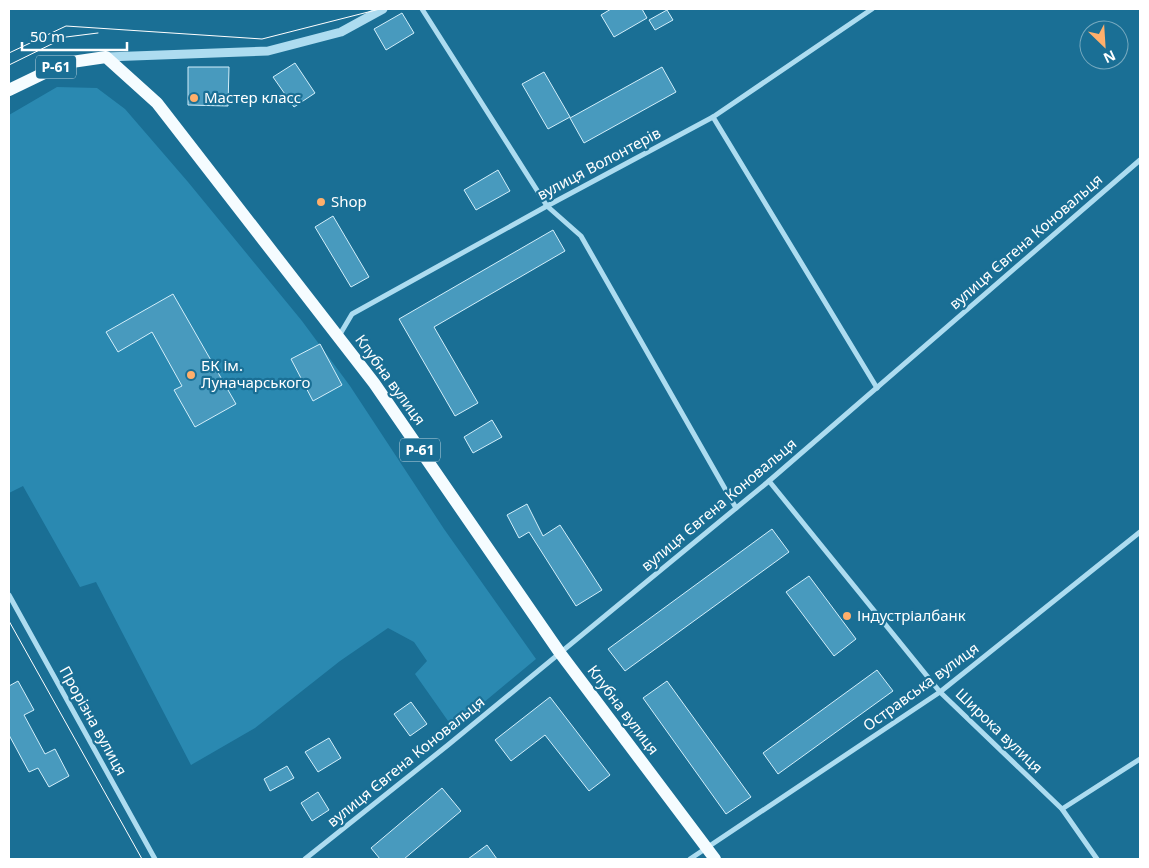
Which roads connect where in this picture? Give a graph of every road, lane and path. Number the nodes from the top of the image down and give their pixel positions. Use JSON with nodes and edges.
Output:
{"nodes":[{"id":1,"x":382,"y":9,"type":"edge"},
{"id":2,"x":422,"y":9,"type":"edge"},
{"id":3,"x":872,"y":9,"type":"edge"},
{"id":4,"x":106,"y":57,"type":"junction"},
{"id":5,"x":9,"y":90,"type":"edge"},
{"id":6,"x":713,"y":117,"type":"junction"},
{"id":7,"x":1140,"y":160,"type":"edge"},
{"id":8,"x":547,"y":206,"type":"junction"},
{"id":9,"x":338,"y":337,"type":"junction"},
{"id":10,"x":877,"y":388,"type":"junction"},
{"id":11,"x":769,"y":481,"type":"junction"},
{"id":12,"x":736,"y":508,"type":"junction"},
{"id":13,"x":1140,"y":532,"type":"edge"},
{"id":14,"x":9,"y":595,"type":"edge"},
{"id":15,"x":560,"y":652,"type":"junction"},
{"id":16,"x":940,"y":692,"type":"junction"},
{"id":17,"x":1140,"y":759,"type":"edge"},
{"id":18,"x":1062,"y":809,"type":"junction"},
{"id":19,"x":707,"y":849,"type":"junction"},
{"id":20,"x":155,"y":859,"type":"edge"},
{"id":21,"x":305,"y":859,"type":"edge"},
{"id":22,"x":690,"y":859,"type":"edge"},
{"id":23,"x":715,"y":859,"type":"edge"},
{"id":24,"x":1097,"y":859,"type":"edge"}],
"edges":[{"from":1,"to":4,"type":"street"},
{"from":2,"to":8,"type":"street"},
{"from":3,"to":6,"type":"street","name":"вулиця Волонтерів"},
{"from":4,"to":5,"type":"main road","number":"Р-61"},
{"from":4,"to":9,"type":"main road","name":"Клубна вулиця","number":"Р-61"},
{"from":6,"to":8,"type":"street","name":"вулиця Волонтерів"},
{"from":6,"to":10,"type":"street"},
{"from":7,"to":10,"type":"street","name":"вулиця Євгена Коновальця"},
{"from":8,"to":9,"type":"street","name":"вулиця Волонтерів"},
{"from":8,"to":12,"type":"street"},
{"from":9,"to":15,"type":"main road","name":"Клубна вулиця","number":"Р-61"},
{"from":10,"to":11,"type":"street","name":"вулиця Євгена Коновальця"},
{"from":11,"to":12,"type":"street","name":"вулиця Євгена Коновальця"},
{"from":11,"to":16,"type":"street","name":"Широка вулиця"},
{"from":12,"to":15,"type":"street","name":"вулиця Євгена Коновальця"},
{"from":13,"to":16,"type":"street","name":"Остравська вулиця"},
{"from":14,"to":20,"type":"street","name":"Прорізна вулиця"},
{"from":15,"to":19,"type":"main road","name":"Клубна вулиця","number":"Р-61"},
{"from":15,"to":21,"type":"street","name":"вулиця Євгена Коновальця"},
{"from":16,"to":18,"type":"street","name":"Широка вулиця"},
{"from":16,"to":19,"type":"street","name":"Остравська вулиця"},
{"from":17,"to":18,"type":"street"},
{"from":18,"to":24,"type":"street","name":"Широка вулиця"},
{"from":19,"to":22,"type":"street","name":"Остравська вулиця"},
{"from":19,"to":23,"type":"main road","name":"Клубна вулиця","number":"Р-61"}]}
